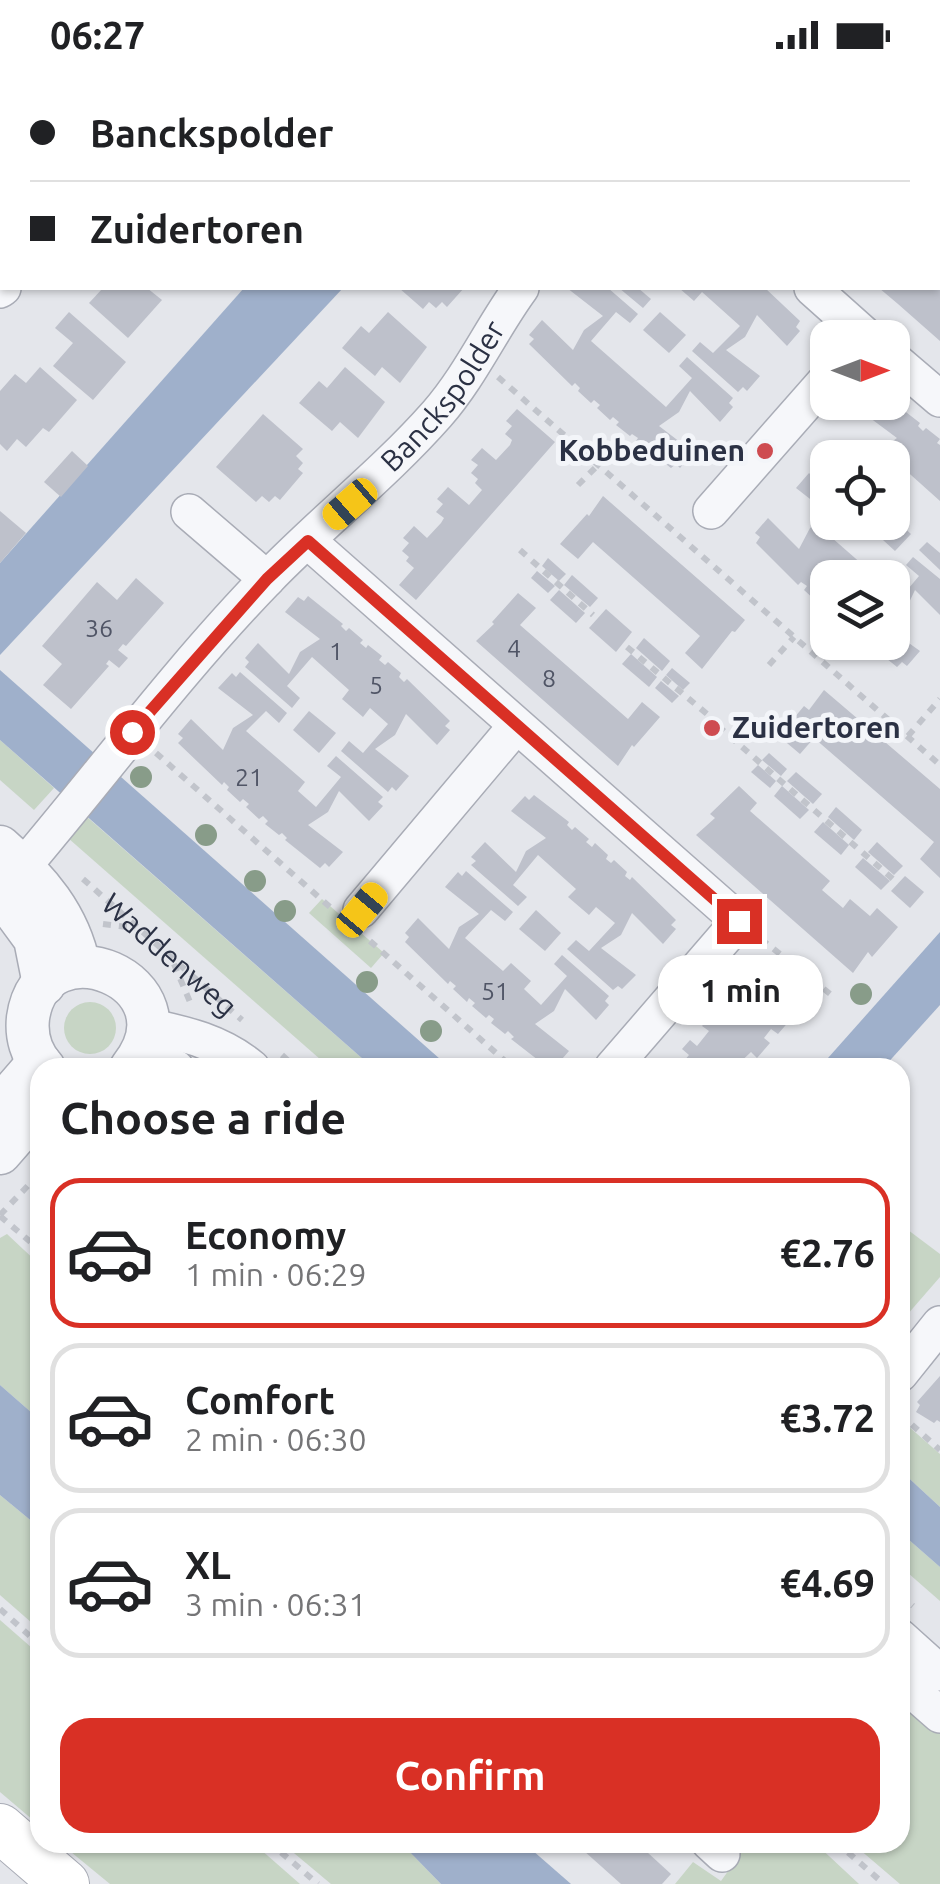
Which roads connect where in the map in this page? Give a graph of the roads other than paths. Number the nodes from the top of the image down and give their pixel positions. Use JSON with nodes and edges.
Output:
{"nodes":[{"id":1,"x":520,"y":290,"type":"edge"},
{"id":2,"x":814,"y":290,"type":"edge"},
{"id":3,"x":847,"y":320,"type":"edge"},
{"id":4,"x":910,"y":373,"type":"edge"},
{"id":5,"x":810,"y":398,"type":"edge"},
{"id":6,"x":940,"y":399,"type":"edge"},
{"id":7,"x":711,"y":511,"type":"dead end"},
{"id":8,"x":190,"y":512,"type":"dead end"},
{"id":9,"x":308,"y":541,"type":"junction"},
{"id":10,"x":267,"y":579,"type":"junction"},
{"id":11,"x":516,"y":726,"type":"junction"},
{"id":12,"x":21,"y":861,"type":"edge"},
{"id":13,"x":353,"y":918,"type":"road end"},
{"id":14,"x":62,"y":975,"type":"junction"},
{"id":15,"x":149,"y":1054,"type":"edge"},
{"id":16,"x":261,"y":1056,"type":"edge"},
{"id":17,"x":39,"y":1058,"type":"edge"},
{"id":18,"x":621,"y":1058,"type":"edge"},
{"id":19,"x":30,"y":1077,"type":"edge"},
{"id":20,"x":0,"y":1107,"type":"edge"},
{"id":21,"x":30,"y":1119,"type":"edge"},
{"id":22,"x":0,"y":1153,"type":"edge"},
{"id":23,"x":940,"y":1324,"type":"edge"},
{"id":24,"x":910,"y":1362,"type":"edge"},
{"id":25,"x":910,"y":1646,"type":"edge"},
{"id":26,"x":940,"y":1673,"type":"edge"},
{"id":27,"x":910,"y":1689,"type":"edge"},
{"id":28,"x":940,"y":1715,"type":"edge"},
{"id":29,"x":0,"y":1804,"type":"edge"},
{"id":30,"x":0,"y":1828,"type":"edge"},
{"id":31,"x":30,"y":1832,"type":"edge"},
{"id":32,"x":54,"y":1853,"type":"edge"},
{"id":33,"x":64,"y":1884,"type":"edge"},
{"id":34,"x":90,"y":1884,"type":"edge"}],
"edges":[{"from":1,"to":9,"type":"street","name":"Banckspolder"},
{"from":2,"to":3,"type":"street"},
{"from":4,"to":6,"type":"street"},
{"from":5,"to":7,"type":"street"},
{"from":8,"to":10,"type":"street"},
{"from":9,"to":10,"type":"street","name":"Banckspolder"},
{"from":9,"to":11,"type":"street"},
{"from":10,"to":12,"type":"street","name":"Banckspolder"},
{"from":11,"to":13,"type":"street"},
{"from":11,"to":18,"type":"street"},
{"from":12,"to":14,"type":"street"},
{"from":14,"to":15,"type":"street"},
{"from":14,"to":17,"type":"street"},
{"from":15,"to":16,"type":"street","name":"Waddenweg"},
{"from":19,"to":20,"type":"street"},
{"from":21,"to":22,"type":"street"},
{"from":23,"to":24,"type":"street"},
{"from":25,"to":26,"type":"street"},
{"from":27,"to":28,"type":"street"},
{"from":29,"to":31,"type":"main road"},
{"from":30,"to":33,"type":"main road"},
{"from":32,"to":34,"type":"main road"}]}
